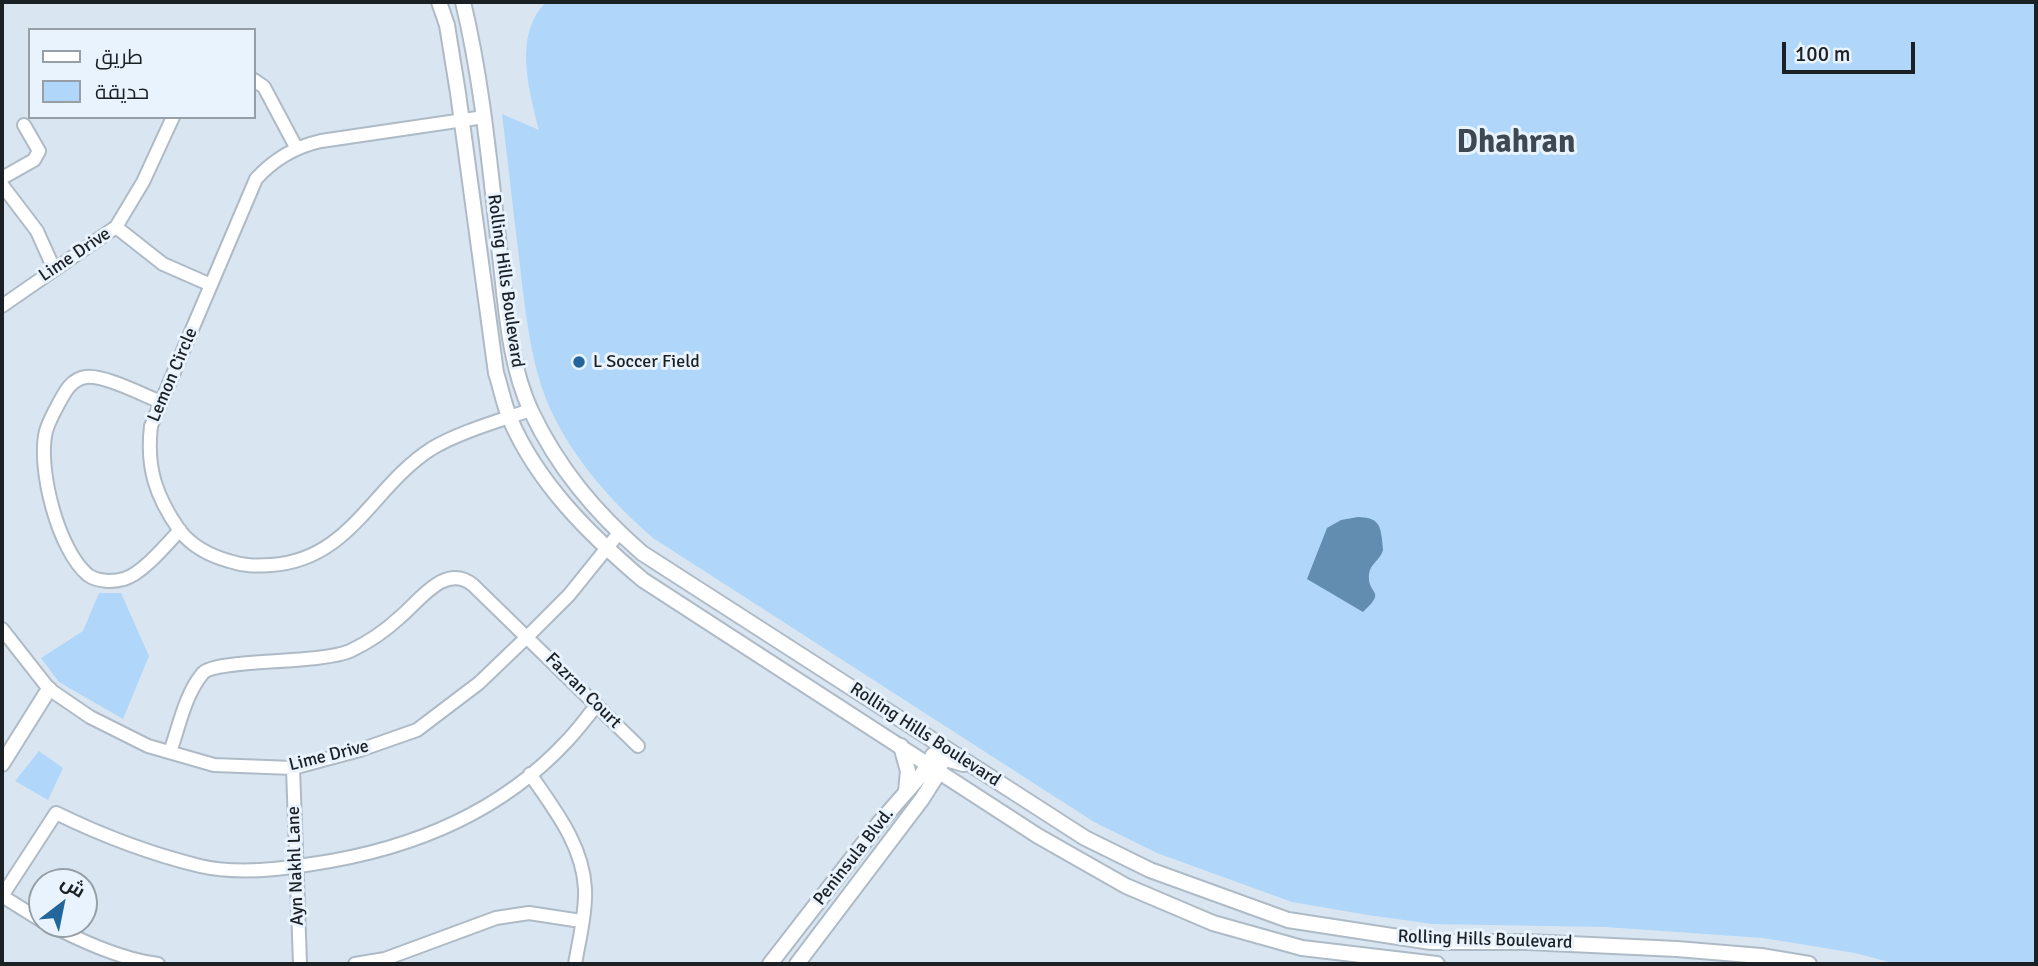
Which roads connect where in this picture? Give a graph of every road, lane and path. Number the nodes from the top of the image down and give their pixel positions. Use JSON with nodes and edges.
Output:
{"nodes":[{"id":1,"x":439,"y":2,"type":"edge"},
{"id":2,"x":463,"y":2,"type":"edge"},
{"id":3,"x":256,"y":81,"type":"edge"},
{"id":4,"x":484,"y":117,"type":"junction"},
{"id":5,"x":172,"y":119,"type":"edge"},
{"id":6,"x":461,"y":120,"type":"junction"},
{"id":7,"x":24,"y":125,"type":"dead end"},
{"id":8,"x":297,"y":149,"type":"junction"},
{"id":9,"x":2,"y":178,"type":"edge"},
{"id":10,"x":2,"y":185,"type":"edge"},
{"id":11,"x":116,"y":227,"type":"junction"},
{"id":12,"x":54,"y":269,"type":"junction"},
{"id":13,"x":211,"y":285,"type":"junction"},
{"id":14,"x":2,"y":306,"type":"edge"},
{"id":15,"x":162,"y":402,"type":"junction"},
{"id":16,"x":530,"y":410,"type":"junction"},
{"id":17,"x":510,"y":417,"type":"junction"},
{"id":18,"x":619,"y":533,"type":"junction"},
{"id":19,"x":180,"y":534,"type":"junction"},
{"id":20,"x":607,"y":549,"type":"junction"},
{"id":21,"x":2,"y":629,"type":"edge"},
{"id":22,"x":528,"y":636,"type":"junction"},
{"id":23,"x":783,"y":644,"type":"junction"},
{"id":24,"x":771,"y":662,"type":"junction"},
{"id":25,"x":49,"y":689,"type":"junction"},
{"id":26,"x":597,"y":705,"type":"junction"},
{"id":27,"x":933,"y":740,"type":"junction"},
{"id":28,"x":638,"y":746,"type":"dead end"},
{"id":29,"x":901,"y":746,"type":"junction"},
{"id":30,"x":170,"y":752,"type":"junction"},
{"id":31,"x":932,"y":763,"type":"junction"},
{"id":32,"x":2,"y":764,"type":"edge"},
{"id":33,"x":293,"y":768,"type":"junction"},
{"id":34,"x":977,"y":769,"type":"junction"},
{"id":35,"x":530,"y":774,"type":"junction"},
{"id":36,"x":961,"y":786,"type":"junction"},
{"id":37,"x":906,"y":792,"type":"junction"},
{"id":38,"x":922,"y":799,"type":"junction"},
{"id":39,"x":296,"y":867,"type":"junction"},
{"id":40,"x":2,"y":896,"type":"edge"},
{"id":41,"x":28,"y":912,"type":"edge"},
{"id":42,"x":582,"y":921,"type":"junction"},
{"id":43,"x":76,"y":938,"type":"edge"},
{"id":44,"x":386,"y":962,"type":"edge"},
{"id":45,"x":142,"y":963,"type":"edge"},
{"id":46,"x":158,"y":964,"type":"edge"},
{"id":47,"x":300,"y":964,"type":"edge"},
{"id":48,"x":355,"y":964,"type":"edge"},
{"id":49,"x":575,"y":964,"type":"edge"},
{"id":50,"x":770,"y":964,"type":"edge"},
{"id":51,"x":797,"y":964,"type":"edge"},
{"id":52,"x":1437,"y":964,"type":"edge"},
{"id":53,"x":1809,"y":964,"type":"edge"}],
"edges":[{"from":1,"to":6,"type":"main road","name":"Rolling Hills Boulevard"},
{"from":2,"to":4,"type":"main road","name":"Rolling Hills Boulevard"},
{"from":3,"to":8,"type":"street"},
{"from":4,"to":6,"type":"street","name":"Lemon Circle"},
{"from":4,"to":16,"type":"main road","name":"Rolling Hills Boulevard"},
{"from":5,"to":11,"type":"street","name":"Lime Drive"},
{"from":6,"to":8,"type":"street","name":"Lemon Circle"},
{"from":6,"to":17,"type":"main road","name":"Rolling Hills Boulevard"},
{"from":7,"to":9,"type":"street"},
{"from":8,"to":13,"type":"street","name":"Lemon Circle"},
{"from":10,"to":12,"type":"street"},
{"from":11,"to":12,"type":"street","name":"Lime Drive"},
{"from":11,"to":13,"type":"street"},
{"from":12,"to":14,"type":"street","name":"Lime Drive"},
{"from":13,"to":15,"type":"street","name":"Lemon Circle"},
{"from":15,"to":19,"type":"street","name":"Lemon Circle"},
{"from":15,"to":19,"type":"street"},
{"from":16,"to":17,"type":"street","name":"Lemon Circle"},
{"from":16,"to":18,"type":"main road","name":"Rolling Hills Boulevard"},
{"from":17,"to":19,"type":"street","name":"Lemon Circle"},
{"from":17,"to":20,"type":"main road","name":"Rolling Hills Boulevard"},
{"from":18,"to":20,"type":"street","name":"Lime Drive"},
{"from":18,"to":23,"type":"main road","name":"Rolling Hills Boulevard"},
{"from":20,"to":22,"type":"street","name":"Lime Drive"},
{"from":20,"to":24,"type":"main road","name":"Rolling Hills Boulevard"},
{"from":21,"to":25,"type":"street","name":"Lime Drive"},
{"from":22,"to":26,"type":"street","name":"Fazran Court"},
{"from":22,"to":30,"type":"street","name":"Fazran Court"},
{"from":22,"to":33,"type":"street","name":"Lime Drive"},
{"from":23,"to":24,"type":"main road"},
{"from":23,"to":27,"type":"main road","name":"Rolling Hills Boulevard"},
{"from":24,"to":29,"type":"main road","name":"Rolling Hills Boulevard"},
{"from":25,"to":30,"type":"street","name":"Lime Drive"},
{"from":25,"to":32,"type":"main road"},
{"from":26,"to":28,"type":"street","name":"Fazran Court"},
{"from":26,"to":35,"type":"street"},
{"from":27,"to":31,"type":"main road"},
{"from":27,"to":34,"type":"main road","name":"Rolling Hills Boulevard"},
{"from":29,"to":31,"type":"main road","name":"Rolling Hills Boulevard"},
{"from":29,"to":37,"type":"main road"},
{"from":30,"to":33,"type":"street","name":"Lime Drive"},
{"from":31,"to":34,"type":"main road"},
{"from":31,"to":36,"type":"main road","name":"Rolling Hills Boulevard"},
{"from":31,"to":37,"type":"main road","name":"Peninsula Blvd."},
{"from":31,"to":38,"type":"main road","name":"Peninsula Blvd."},
{"from":33,"to":39,"type":"street","name":"Ayn Nakhl Lane"},
{"from":34,"to":53,"type":"main road","name":"Rolling Hills Boulevard"},
{"from":35,"to":39,"type":"street"},
{"from":35,"to":42,"type":"street"},
{"from":36,"to":38,"type":"main road"},
{"from":36,"to":52,"type":"main road","name":"Rolling Hills Boulevard"},
{"from":37,"to":50,"type":"main road","name":"Peninsula Blvd."},
{"from":38,"to":51,"type":"main road","name":"Peninsula Blvd."},
{"from":39,"to":40,"type":"street"},
{"from":39,"to":47,"type":"street","name":"Ayn Nakhl Lane"},
{"from":40,"to":41,"type":"street"},
{"from":42,"to":44,"type":"street"},
{"from":42,"to":49,"type":"street"},
{"from":43,"to":45,"type":"street"},
{"from":44,"to":48,"type":"street"},
{"from":45,"to":46,"type":"street"}]}
